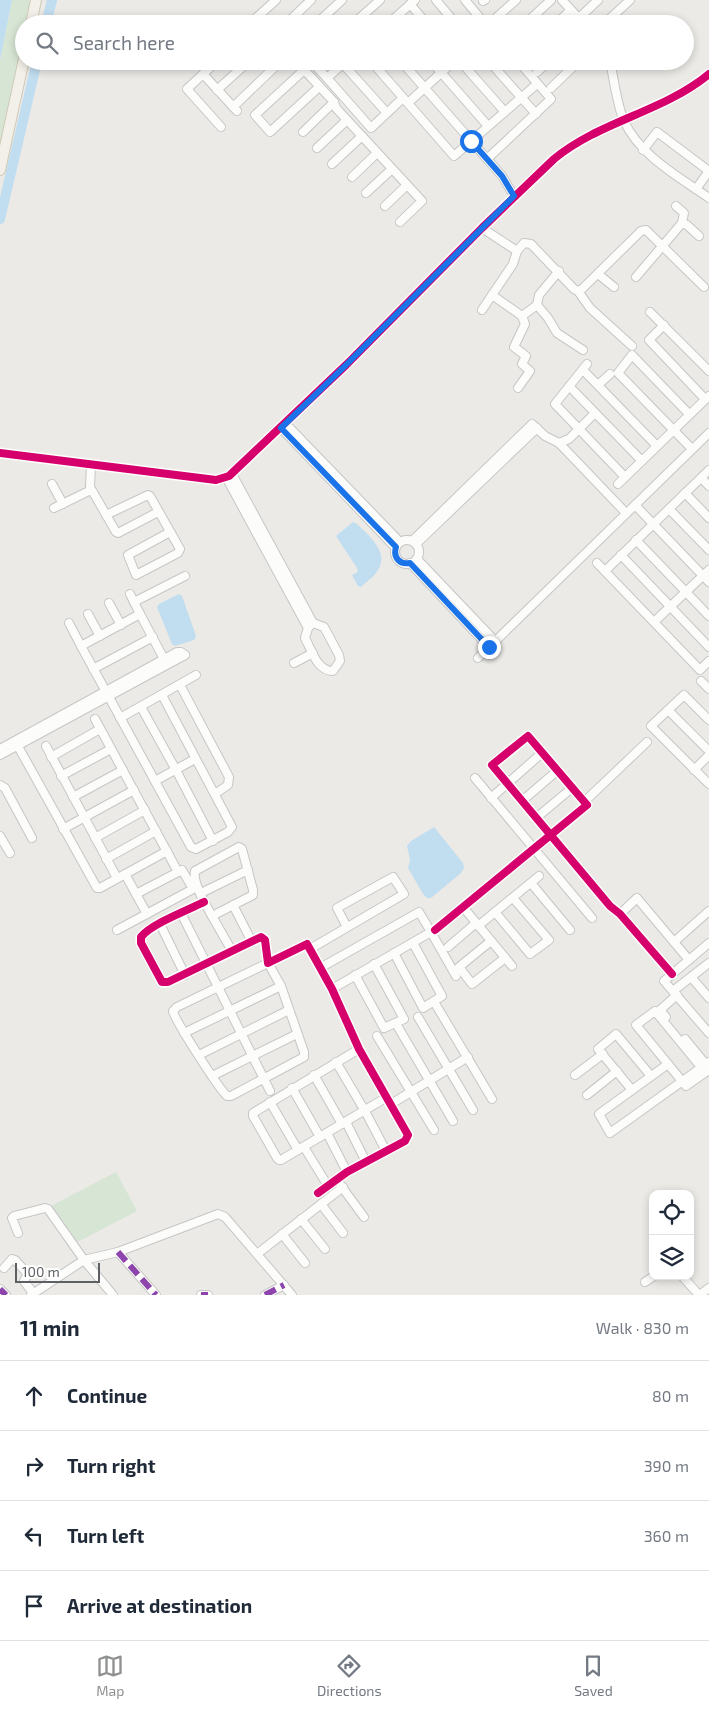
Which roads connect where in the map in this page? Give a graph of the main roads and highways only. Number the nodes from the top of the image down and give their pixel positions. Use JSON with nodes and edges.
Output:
{"nodes":[{"id":1,"x":36,"y":0,"type":"edge"},
{"id":2,"x":33,"y":15,"type":"edge"},
{"id":3,"x":22,"y":70,"type":"edge"},
{"id":4,"x":0,"y":170,"type":"edge"}],
"edges":[{"from":1,"to":2,"type":"main road"},
{"from":3,"to":4,"type":"main road"}]}
